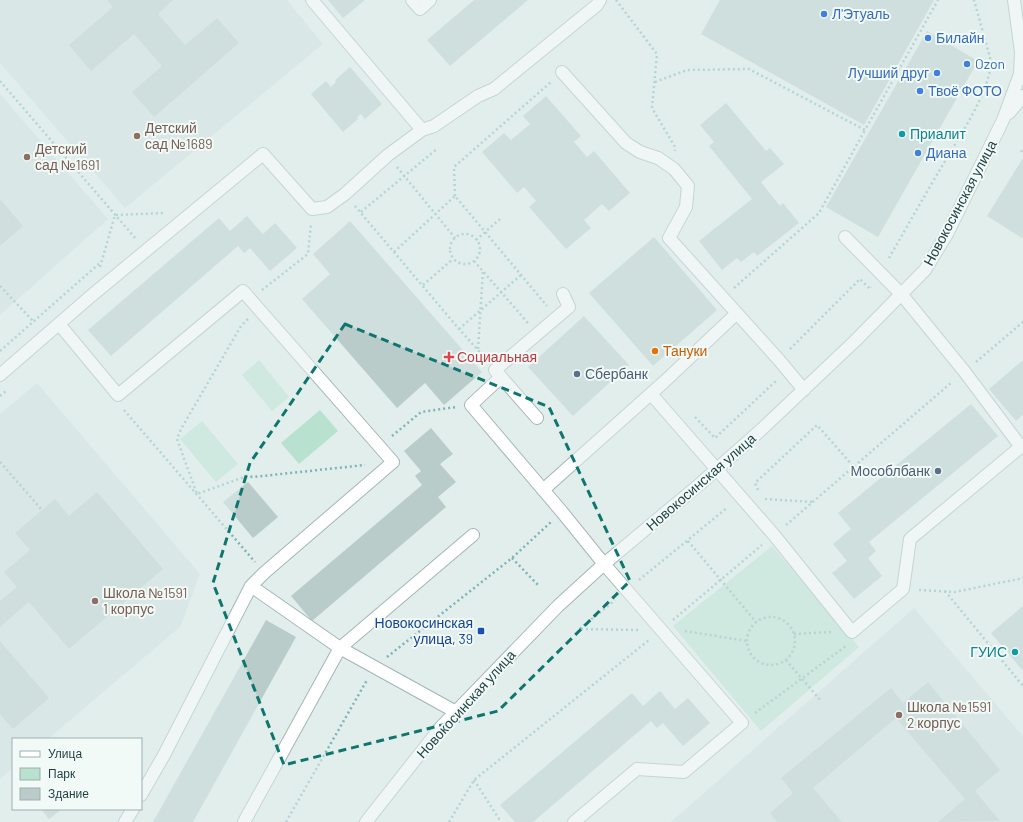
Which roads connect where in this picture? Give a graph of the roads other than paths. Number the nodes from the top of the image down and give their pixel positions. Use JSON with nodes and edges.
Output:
{"nodes":[{"id":1,"x":312,"y":0,"type":"edge"},
{"id":2,"x":412,"y":0,"type":"edge"},
{"id":3,"x":430,"y":0,"type":"edge"},
{"id":4,"x":600,"y":0,"type":"edge"},
{"id":5,"x":1014,"y":0,"type":"edge"},
{"id":6,"x":562,"y":72,"type":"road end"},
{"id":7,"x":1023,"y":96,"type":"edge"},
{"id":8,"x":1003,"y":120,"type":"junction"},
{"id":9,"x":422,"y":130,"type":"junction"},
{"id":10,"x":845,"y":237,"type":"dead end"},
{"id":11,"x":563,"y":294,"type":"dead end"},
{"id":12,"x":902,"y":294,"type":"junction"},
{"id":13,"x":736,"y":314,"type":"junction"},
{"id":14,"x":59,"y":324,"type":"junction"},
{"id":15,"x":498,"y":374,"type":"junction"},
{"id":16,"x":0,"y":375,"type":"edge"},
{"id":17,"x":804,"y":390,"type":"junction"},
{"id":18,"x":651,"y":394,"type":"junction"},
{"id":19,"x":537,"y":418,"type":"dead end"},
{"id":20,"x":1022,"y":446,"type":"edge"},
{"id":21,"x":717,"y":469,"type":"junction"},
{"id":22,"x":543,"y":490,"type":"junction"},
{"id":23,"x":473,"y":535,"type":"dead end"},
{"id":24,"x":604,"y":564,"type":"junction"},
{"id":25,"x":251,"y":586,"type":"junction"},
{"id":26,"x":340,"y":648,"type":"junction"},
{"id":27,"x":456,"y":712,"type":"junction"},
{"id":28,"x":142,"y":793,"type":"edge"},
{"id":29,"x":132,"y":810,"type":"edge"},
{"id":30,"x":125,"y":822,"type":"edge"},
{"id":31,"x":244,"y":822,"type":"edge"},
{"id":32,"x":366,"y":822,"type":"edge"},
{"id":33,"x":574,"y":822,"type":"edge"}],
"edges":[{"from":1,"to":9,"type":"street"},
{"from":2,"to":3,"type":"street"},
{"from":4,"to":9,"type":"street"},
{"from":5,"to":8,"type":"street"},
{"from":6,"to":13,"type":"street"},
{"from":7,"to":8,"type":"street"},
{"from":8,"to":12,"type":"street","name":"Новокосинская улица"},
{"from":9,"to":14,"type":"street"},
{"from":10,"to":12,"type":"street"},
{"from":11,"to":15,"type":"street"},
{"from":12,"to":17,"type":"street","name":"Новокосинская улица"},
{"from":12,"to":20,"type":"street"},
{"from":13,"to":17,"type":"street"},
{"from":13,"to":18,"type":"street"},
{"from":14,"to":16,"type":"street"},
{"from":14,"to":25,"type":"street"},
{"from":15,"to":19,"type":"street"},
{"from":15,"to":22,"type":"street"},
{"from":17,"to":21,"type":"street","name":"Новокосинская улица"},
{"from":18,"to":21,"type":"street"},
{"from":18,"to":22,"type":"street"},
{"from":20,"to":21,"type":"street"},
{"from":21,"to":24,"type":"street","name":"Новокосинская улица"},
{"from":22,"to":24,"type":"street"},
{"from":23,"to":26,"type":"street"},
{"from":24,"to":27,"type":"street","name":"Новокосинская улица"},
{"from":24,"to":33,"type":"street"},
{"from":25,"to":26,"type":"street"},
{"from":25,"to":28,"type":"street"},
{"from":26,"to":27,"type":"street"},
{"from":26,"to":31,"type":"street"},
{"from":27,"to":32,"type":"street","name":"Новокосинская улица"},
{"from":29,"to":30,"type":"street"}]}
